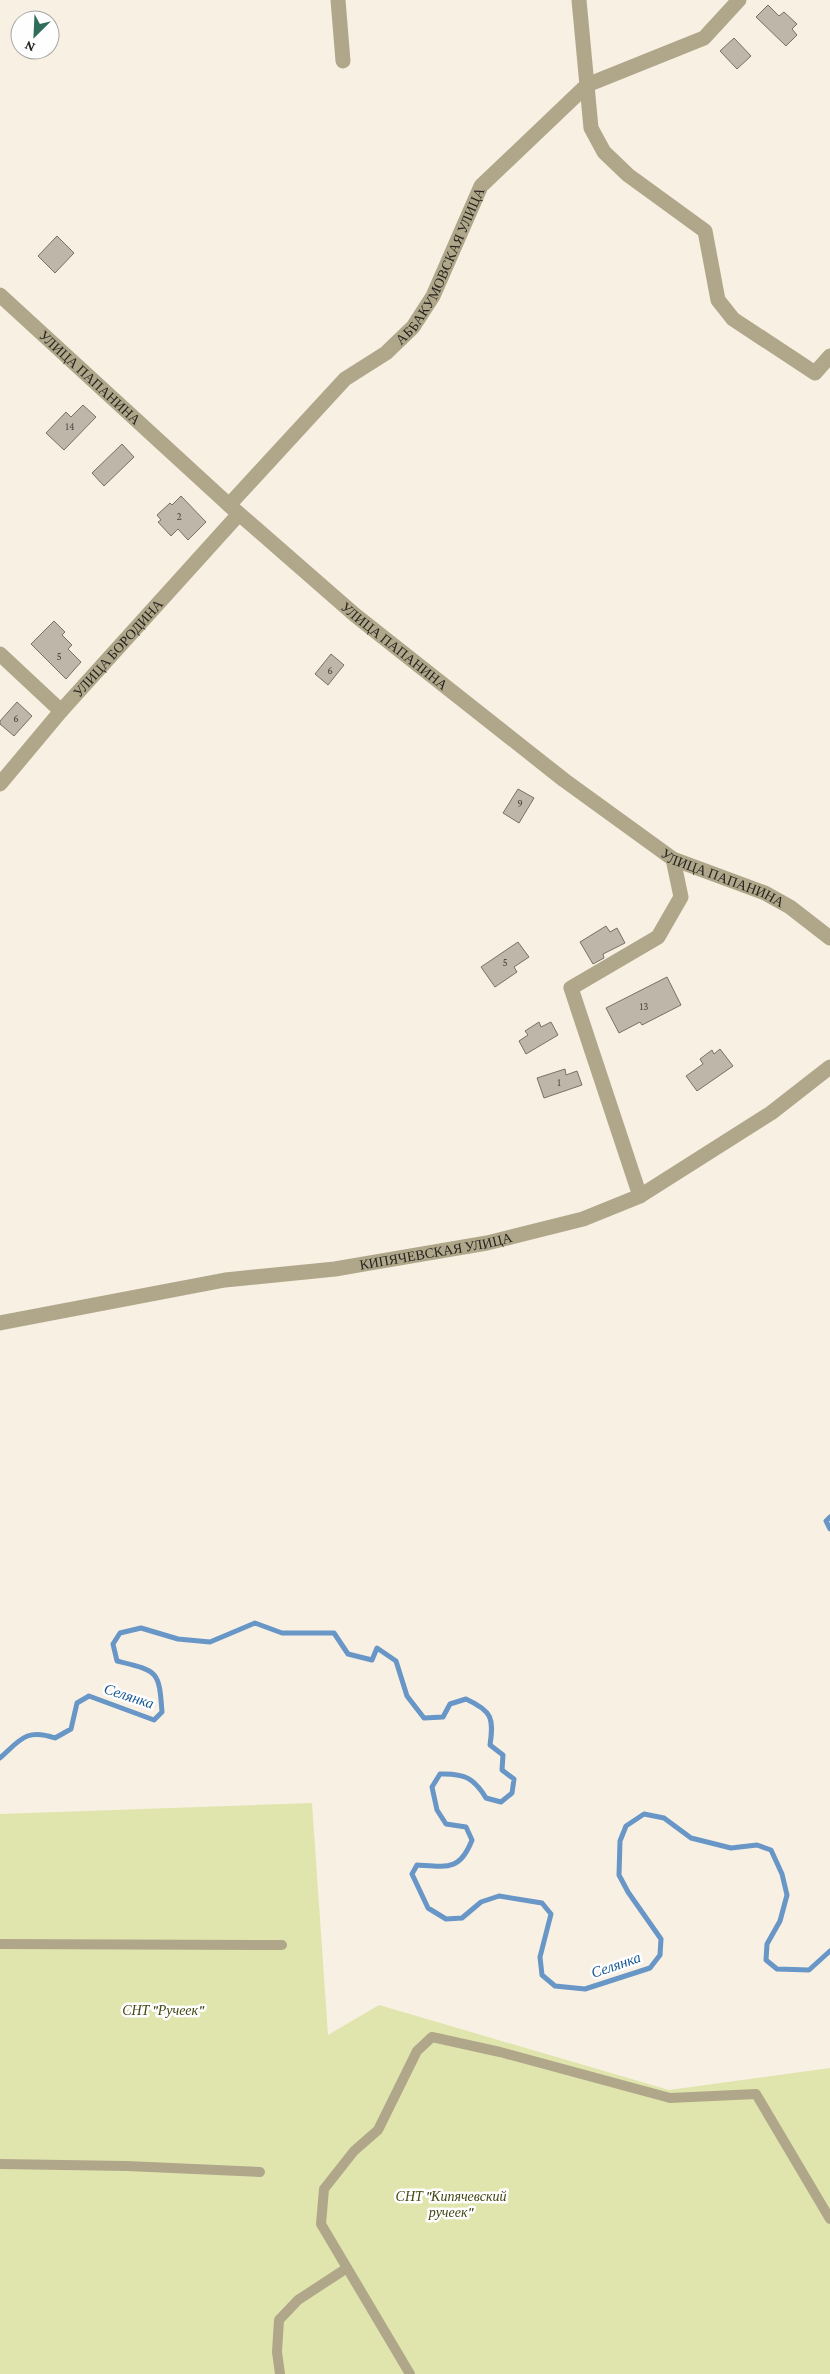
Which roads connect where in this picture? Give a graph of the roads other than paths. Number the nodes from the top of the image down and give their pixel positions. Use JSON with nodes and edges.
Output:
{"nodes":[{"id":1,"x":338,"y":0,"type":"edge"},
{"id":2,"x":579,"y":0,"type":"edge"},
{"id":3,"x":739,"y":0,"type":"edge"},
{"id":4,"x":343,"y":61,"type":"dead end"},
{"id":5,"x":587,"y":86,"type":"junction"},
{"id":6,"x":0,"y":295,"type":"edge"},
{"id":7,"x":830,"y":356,"type":"edge"},
{"id":8,"x":234,"y":509,"type":"junction"},
{"id":9,"x":0,"y":654,"type":"edge"},
{"id":10,"x":61,"y":711,"type":"junction"},
{"id":11,"x":0,"y":784,"type":"edge"},
{"id":12,"x":673,"y":859,"type":"junction"},
{"id":13,"x":830,"y":938,"type":"edge"},
{"id":14,"x":830,"y":1067,"type":"edge"},
{"id":15,"x":640,"y":1196,"type":"junction"},
{"id":16,"x":0,"y":1323,"type":"edge"},
{"id":17,"x":0,"y":1944,"type":"edge"},
{"id":18,"x":282,"y":1945,"type":"dead end"},
{"id":19,"x":0,"y":2164,"type":"edge"},
{"id":20,"x":260,"y":2172,"type":"dead end"},
{"id":21,"x":830,"y":2219,"type":"edge"},
{"id":22,"x":347,"y":2268,"type":"junction"},
{"id":23,"x":280,"y":2374,"type":"edge"},
{"id":24,"x":410,"y":2374,"type":"edge"}],
"edges":[{"from":1,"to":4,"type":"street"},
{"from":2,"to":5,"type":"street"},
{"from":3,"to":5,"type":"street","name":"АББАКУМОВСКАЯ УЛИЦА"},
{"from":5,"to":7,"type":"street"},
{"from":5,"to":8,"type":"street","name":"АББАКУМОВСКАЯ УЛИЦА"},
{"from":6,"to":8,"type":"street","name":"УЛИЦА ПАПАНИНА"},
{"from":8,"to":10,"type":"street","name":"УЛИЦА БОРОДИНА"},
{"from":8,"to":12,"type":"street","name":"УЛИЦА ПАПАНИНА"},
{"from":9,"to":10,"type":"street"},
{"from":10,"to":11,"type":"street","name":"УЛИЦА БОРОДИНА"},
{"from":12,"to":13,"type":"street","name":"УЛИЦА ПАПАНИНА"},
{"from":12,"to":15,"type":"street"},
{"from":14,"to":15,"type":"street","name":"КИПЯЧЕВСКАЯ УЛИЦА"},
{"from":15,"to":16,"type":"street","name":"КИПЯЧЕВСКАЯ УЛИЦА"},
{"from":17,"to":18,"type":"lane"},
{"from":19,"to":20,"type":"lane"},
{"from":21,"to":22,"type":"lane"},
{"from":22,"to":23,"type":"lane"},
{"from":22,"to":24,"type":"lane"}]}
